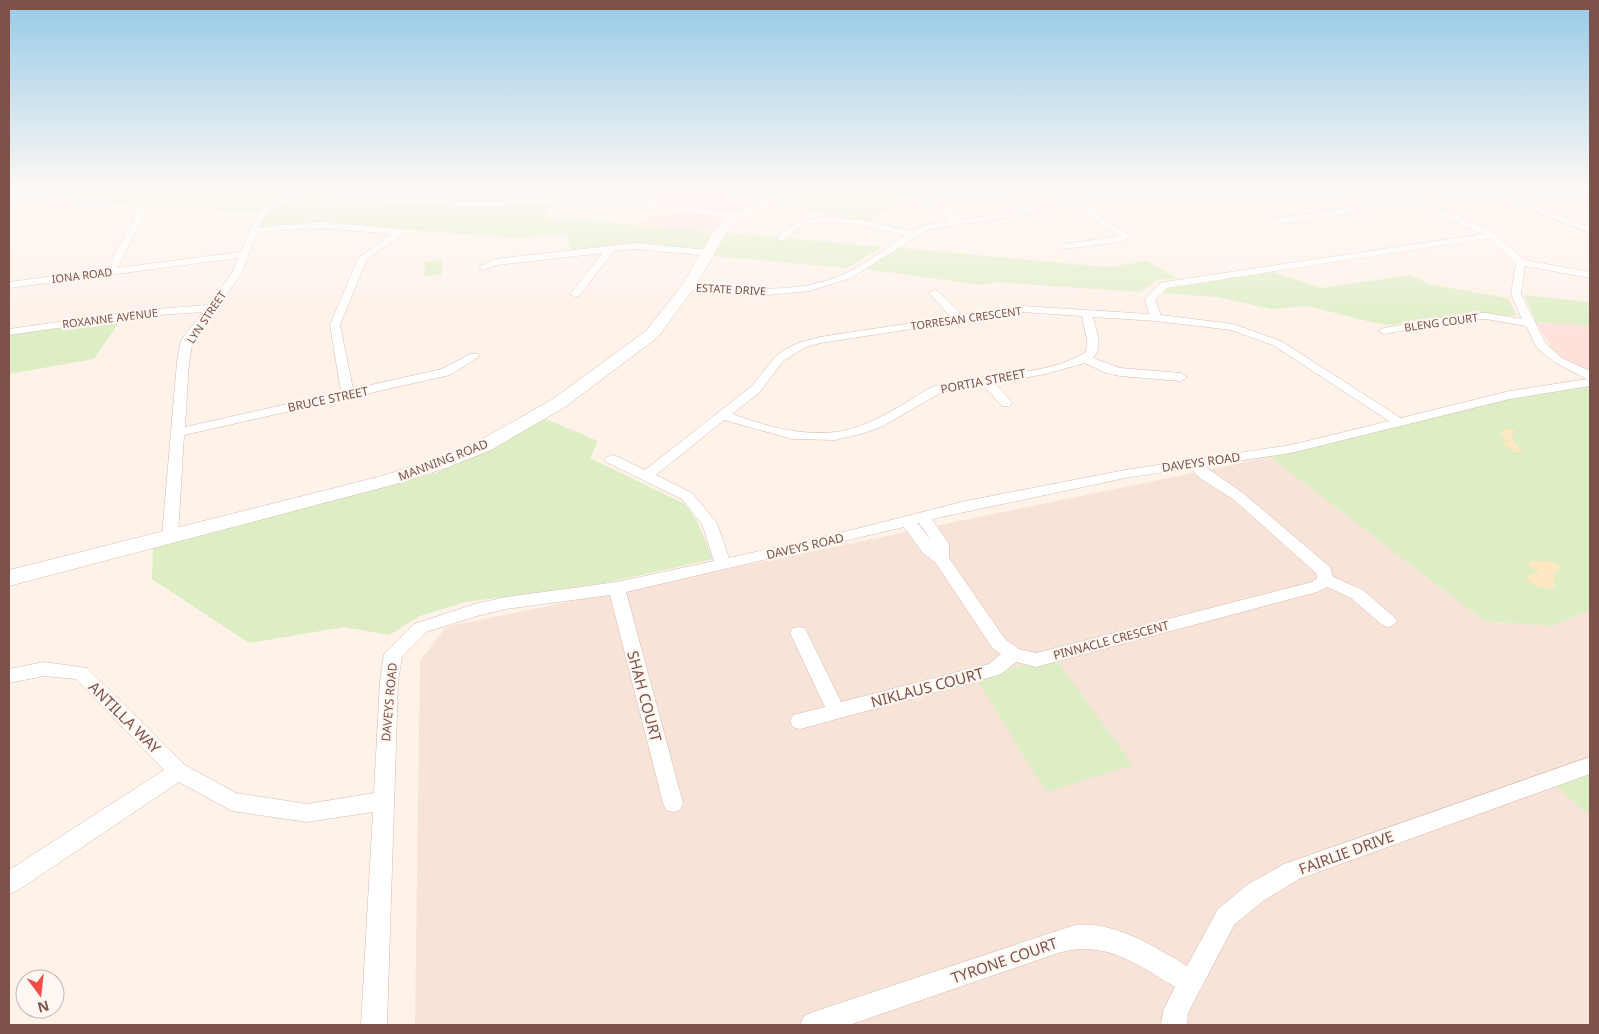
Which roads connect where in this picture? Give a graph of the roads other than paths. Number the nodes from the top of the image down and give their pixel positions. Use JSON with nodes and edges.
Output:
{"nodes":[{"id":1,"x":128,"y":239,"type":"edge"},
{"id":2,"x":251,"y":239,"type":"edge"},
{"id":3,"x":390,"y":239,"type":"edge"},
{"id":4,"x":717,"y":239,"type":"edge"},
{"id":5,"x":906,"y":239,"type":"edge"},
{"id":6,"x":1120,"y":239,"type":"edge"},
{"id":7,"x":1464,"y":239,"type":"edge"},
{"id":8,"x":1497,"y":239,"type":"edge"},
{"id":9,"x":1065,"y":247,"type":"dead end"},
{"id":10,"x":612,"y":248,"type":"junction"},
{"id":11,"x":708,"y":253,"type":"junction"},
{"id":12,"x":245,"y":254,"type":"junction"},
{"id":13,"x":1521,"y":262,"type":"junction"},
{"id":14,"x":483,"y":267,"type":"dead end"},
{"id":15,"x":110,"y":272,"type":"junction"},
{"id":16,"x":1590,"y":275,"type":"edge"},
{"id":17,"x":9,"y":284,"type":"edge"},
{"id":18,"x":688,"y":287,"type":"junction"},
{"id":19,"x":934,"y":293,"type":"dead end"},
{"id":20,"x":575,"y":294,"type":"dead end"},
{"id":21,"x":211,"y":308,"type":"junction"},
{"id":22,"x":1087,"y":314,"type":"junction"},
{"id":23,"x":959,"y":318,"type":"junction"},
{"id":24,"x":1156,"y":318,"type":"junction"},
{"id":25,"x":1529,"y":323,"type":"junction"},
{"id":26,"x":1384,"y":331,"type":"dead end"},
{"id":27,"x":9,"y":332,"type":"edge"},
{"id":28,"x":474,"y":356,"type":"dead end"},
{"id":29,"x":1086,"y":359,"type":"junction"},
{"id":30,"x":1590,"y":376,"type":"edge"},
{"id":31,"x":1182,"y":377,"type":"dead end"},
{"id":32,"x":985,"y":380,"type":"junction"},
{"id":33,"x":1590,"y":382,"type":"edge"},
{"id":34,"x":348,"y":394,"type":"junction"},
{"id":35,"x":1006,"y":403,"type":"dead end"},
{"id":36,"x":724,"y":416,"type":"junction"},
{"id":37,"x":1399,"y":422,"type":"junction"},
{"id":38,"x":178,"y":432,"type":"junction"},
{"id":39,"x":611,"y":460,"type":"dead end"},
{"id":40,"x":1200,"y":462,"type":"junction"},
{"id":41,"x":647,"y":476,"type":"junction"},
{"id":42,"x":915,"y":518,"type":"junction"},
{"id":43,"x":170,"y":536,"type":"junction"},
{"id":44,"x":723,"y":564,"type":"junction"},
{"id":45,"x":9,"y":578,"type":"edge"},
{"id":46,"x":1326,"y":580,"type":"junction"},
{"id":47,"x":617,"y":588,"type":"junction"},
{"id":48,"x":1388,"y":621,"type":"dead end"},
{"id":49,"x":799,"y":633,"type":"dead end"},
{"id":50,"x":1013,"y":654,"type":"junction"},
{"id":51,"x":9,"y":676,"type":"edge"},
{"id":52,"x":836,"y":711,"type":"junction"},
{"id":53,"x":800,"y":721,"type":"dead end"},
{"id":54,"x":1590,"y":765,"type":"edge"},
{"id":55,"x":178,"y":771,"type":"junction"},
{"id":56,"x":383,"y":801,"type":"junction"},
{"id":57,"x":673,"y":803,"type":"dead end"},
{"id":58,"x":9,"y":883,"type":"edge"},
{"id":59,"x":1191,"y":982,"type":"junction"},
{"id":60,"x":374,"y":1025,"type":"edge"},
{"id":61,"x":812,"y":1025,"type":"edge"},
{"id":62,"x":1174,"y":1025,"type":"edge"}],
"edges":[{"from":1,"to":15,"type":"street"},
{"from":2,"to":12,"type":"street","name":"LYN STREET"},
{"from":3,"to":34,"type":"street"},
{"from":4,"to":11,"type":"street","name":"MANNING ROAD"},
{"from":5,"to":18,"type":"street","name":"ESTATE DRIVE"},
{"from":6,"to":9,"type":"street"},
{"from":7,"to":24,"type":"street"},
{"from":8,"to":13,"type":"street"},
{"from":10,"to":11,"type":"street"},
{"from":10,"to":14,"type":"street"},
{"from":10,"to":20,"type":"street"},
{"from":11,"to":18,"type":"street","name":"MANNING ROAD"},
{"from":12,"to":15,"type":"street","name":"IONA ROAD"},
{"from":12,"to":21,"type":"street","name":"LYN STREET"},
{"from":13,"to":16,"type":"street"},
{"from":13,"to":25,"type":"street"},
{"from":15,"to":17,"type":"street","name":"IONA ROAD"},
{"from":18,"to":43,"type":"street","name":"MANNING ROAD"},
{"from":19,"to":23,"type":"street"},
{"from":21,"to":27,"type":"street","name":"ROXANNE AVENUE"},
{"from":21,"to":38,"type":"street","name":"LYN STREET"},
{"from":22,"to":23,"type":"street","name":"TORRESAN CRESCENT"},
{"from":22,"to":24,"type":"street","name":"TORRESAN CRESCENT"},
{"from":22,"to":29,"type":"street"},
{"from":23,"to":36,"type":"street","name":"TORRESAN CRESCENT"},
{"from":24,"to":37,"type":"street","name":"TORRESAN CRESCENT"},
{"from":25,"to":26,"type":"street","name":"BLENG COURT"},
{"from":25,"to":30,"type":"street"},
{"from":28,"to":34,"type":"street","name":"BRUCE STREET"},
{"from":29,"to":31,"type":"street"},
{"from":29,"to":32,"type":"street","name":"PORTIA STREET"},
{"from":32,"to":35,"type":"street"},
{"from":32,"to":36,"type":"street","name":"PORTIA STREET"},
{"from":33,"to":37,"type":"street","name":"DAVEYS ROAD"},
{"from":34,"to":38,"type":"street","name":"BRUCE STREET"},
{"from":36,"to":41,"type":"street","name":"TORRESAN CRESCENT"},
{"from":37,"to":40,"type":"street","name":"DAVEYS ROAD"},
{"from":38,"to":43,"type":"street","name":"LYN STREET"},
{"from":39,"to":41,"type":"street"},
{"from":40,"to":42,"type":"street","name":"DAVEYS ROAD"},
{"from":40,"to":46,"type":"street"},
{"from":41,"to":44,"type":"street"},
{"from":42,"to":44,"type":"street","name":"DAVEYS ROAD"},
{"from":42,"to":50,"type":"street","name":"PINNACLE CRESCENT"},
{"from":43,"to":45,"type":"street","name":"MANNING ROAD"},
{"from":44,"to":47,"type":"street","name":"DAVEYS ROAD"},
{"from":46,"to":48,"type":"street"},
{"from":46,"to":50,"type":"street","name":"PINNACLE CRESCENT"},
{"from":47,"to":56,"type":"street","name":"DAVEYS ROAD"},
{"from":47,"to":57,"type":"street","name":"SHAH COURT"},
{"from":49,"to":52,"type":"street"},
{"from":50,"to":52,"type":"street","name":"NIKLAUS COURT"},
{"from":51,"to":55,"type":"street","name":"ANTILLA WAY"},
{"from":52,"to":53,"type":"street","name":"NIKLAUS COURT"},
{"from":54,"to":59,"type":"street","name":"FAIRLIE DRIVE"},
{"from":55,"to":56,"type":"street","name":"ANTILLA WAY"},
{"from":55,"to":58,"type":"street"},
{"from":56,"to":60,"type":"street","name":"DAVEYS ROAD"},
{"from":59,"to":61,"type":"street","name":"TYRONE COURT"},
{"from":59,"to":62,"type":"street","name":"FAIRLIE DRIVE"}]}
